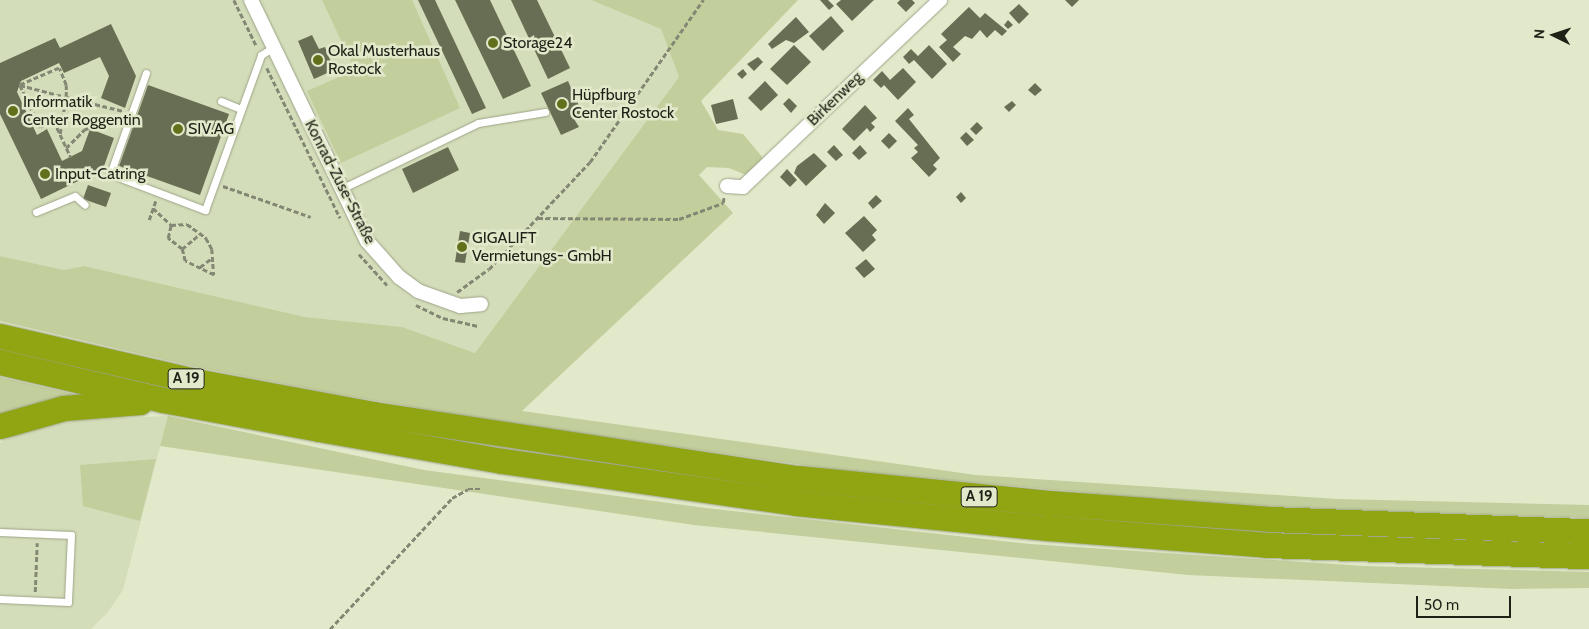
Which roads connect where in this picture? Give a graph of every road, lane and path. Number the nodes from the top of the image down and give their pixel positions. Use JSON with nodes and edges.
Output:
{"nodes":[{"id":1,"x":252,"y":0,"type":"edge"},
{"id":2,"x":702,"y":0,"type":"edge"},
{"id":3,"x":940,"y":0,"type":"edge"},
{"id":4,"x":274,"y":46,"type":"junction"},
{"id":5,"x":146,"y":73,"type":"dead end"},
{"id":6,"x":20,"y":86,"type":"junction"},
{"id":7,"x":66,"y":97,"type":"junction"},
{"id":8,"x":221,"y":101,"type":"dead end"},
{"id":9,"x":241,"y":109,"type":"junction"},
{"id":10,"x":545,"y":112,"type":"dead end"},
{"id":11,"x":132,"y":114,"type":"junction"},
{"id":12,"x":60,"y":134,"type":"junction"},
{"id":13,"x":66,"y":148,"type":"junction"},
{"id":14,"x":71,"y":157,"type":"dead end"},
{"id":15,"x":215,"y":183,"type":"junction"},
{"id":16,"x":727,"y":186,"type":"joint"},
{"id":17,"x":341,"y":189,"type":"junction"},
{"id":18,"x":158,"y":191,"type":"junction"},
{"id":19,"x":84,"y":205,"type":"dead end"},
{"id":20,"x":153,"y":208,"type":"junction"},
{"id":21,"x":36,"y":212,"type":"dead end"},
{"id":22,"x":311,"y":217,"type":"dead end"},
{"id":23,"x":538,"y":218,"type":"junction"},
{"id":24,"x":149,"y":220,"type":"dead end"},
{"id":25,"x":171,"y":225,"type":"junction"},
{"id":26,"x":201,"y":233,"type":"junction"},
{"id":27,"x":182,"y":249,"type":"junction"},
{"id":28,"x":212,"y":258,"type":"junction"},
{"id":29,"x":200,"y":267,"type":"junction"},
{"id":30,"x":451,"y":294,"type":"dead end"},
{"id":31,"x":481,"y":304,"type":"dead end"},
{"id":32,"x":0,"y":336,"type":"edge"},
{"id":33,"x":0,"y":362,"type":"edge"},
{"id":34,"x":163,"y":400,"type":"junction"},
{"id":35,"x":0,"y":426,"type":"edge"},
{"id":36,"x":481,"y":489,"type":"dead end"},
{"id":37,"x":1589,"y":531,"type":"edge"},
{"id":38,"x":0,"y":532,"type":"edge"},
{"id":39,"x":38,"y":534,"type":"junction"},
{"id":40,"x":1589,"y":556,"type":"edge"},
{"id":41,"x":0,"y":599,"type":"edge"},
{"id":42,"x":34,"y":601,"type":"junction"},
{"id":43,"x":330,"y":629,"type":"edge"}],
"edges":[{"from":1,"to":4,"type":"street","name":"Konrad-Zuse-Straße"},
{"from":2,"to":23,"type":"path"},
{"from":3,"to":16,"type":"street","name":"Birkenweg"},
{"from":4,"to":9,"type":"lane"},
{"from":4,"to":17,"type":"street","name":"Konrad-Zuse-Straße"},
{"from":5,"to":11,"type":"lane"},
{"from":6,"to":7,"type":"path"},
{"from":6,"to":7,"type":"path"},
{"from":6,"to":12,"type":"path"},
{"from":7,"to":11,"type":"path"},
{"from":7,"to":12,"type":"path"},
{"from":8,"to":9,"type":"lane"},
{"from":9,"to":15,"type":"lane"},
{"from":10,"to":17,"type":"lane"},
{"from":11,"to":13,"type":"path"},
{"from":11,"to":18,"type":"lane"},
{"from":12,"to":13,"type":"path"},
{"from":13,"to":14,"type":"path"},
{"from":15,"to":18,"type":"lane"},
{"from":15,"to":22,"type":"path"},
{"from":16,"to":23,"type":"path"},
{"from":17,"to":31,"type":"street","name":"Konrad-Zuse-Straße"},
{"from":18,"to":20,"type":"path"},
{"from":19,"to":21,"type":"lane"},
{"from":20,"to":24,"type":"path"},
{"from":20,"to":25,"type":"path"},
{"from":23,"to":30,"type":"path"},
{"from":25,"to":26,"type":"path"},
{"from":25,"to":27,"type":"path"},
{"from":26,"to":27,"type":"path"},
{"from":26,"to":28,"type":"path"},
{"from":27,"to":29,"type":"path"},
{"from":28,"to":29,"type":"path"},
{"from":28,"to":29,"type":"path"},
{"from":32,"to":37,"type":"highway","number":"A 19"},
{"from":33,"to":34,"type":"highway","number":"A 19"},
{"from":34,"to":35,"type":"highway"},
{"from":34,"to":40,"type":"highway","number":"A 19"},
{"from":36,"to":43,"type":"path"},
{"from":38,"to":39,"type":"lane"},
{"from":39,"to":42,"type":"path"},
{"from":39,"to":42,"type":"lane"},
{"from":41,"to":42,"type":"lane"}]}
